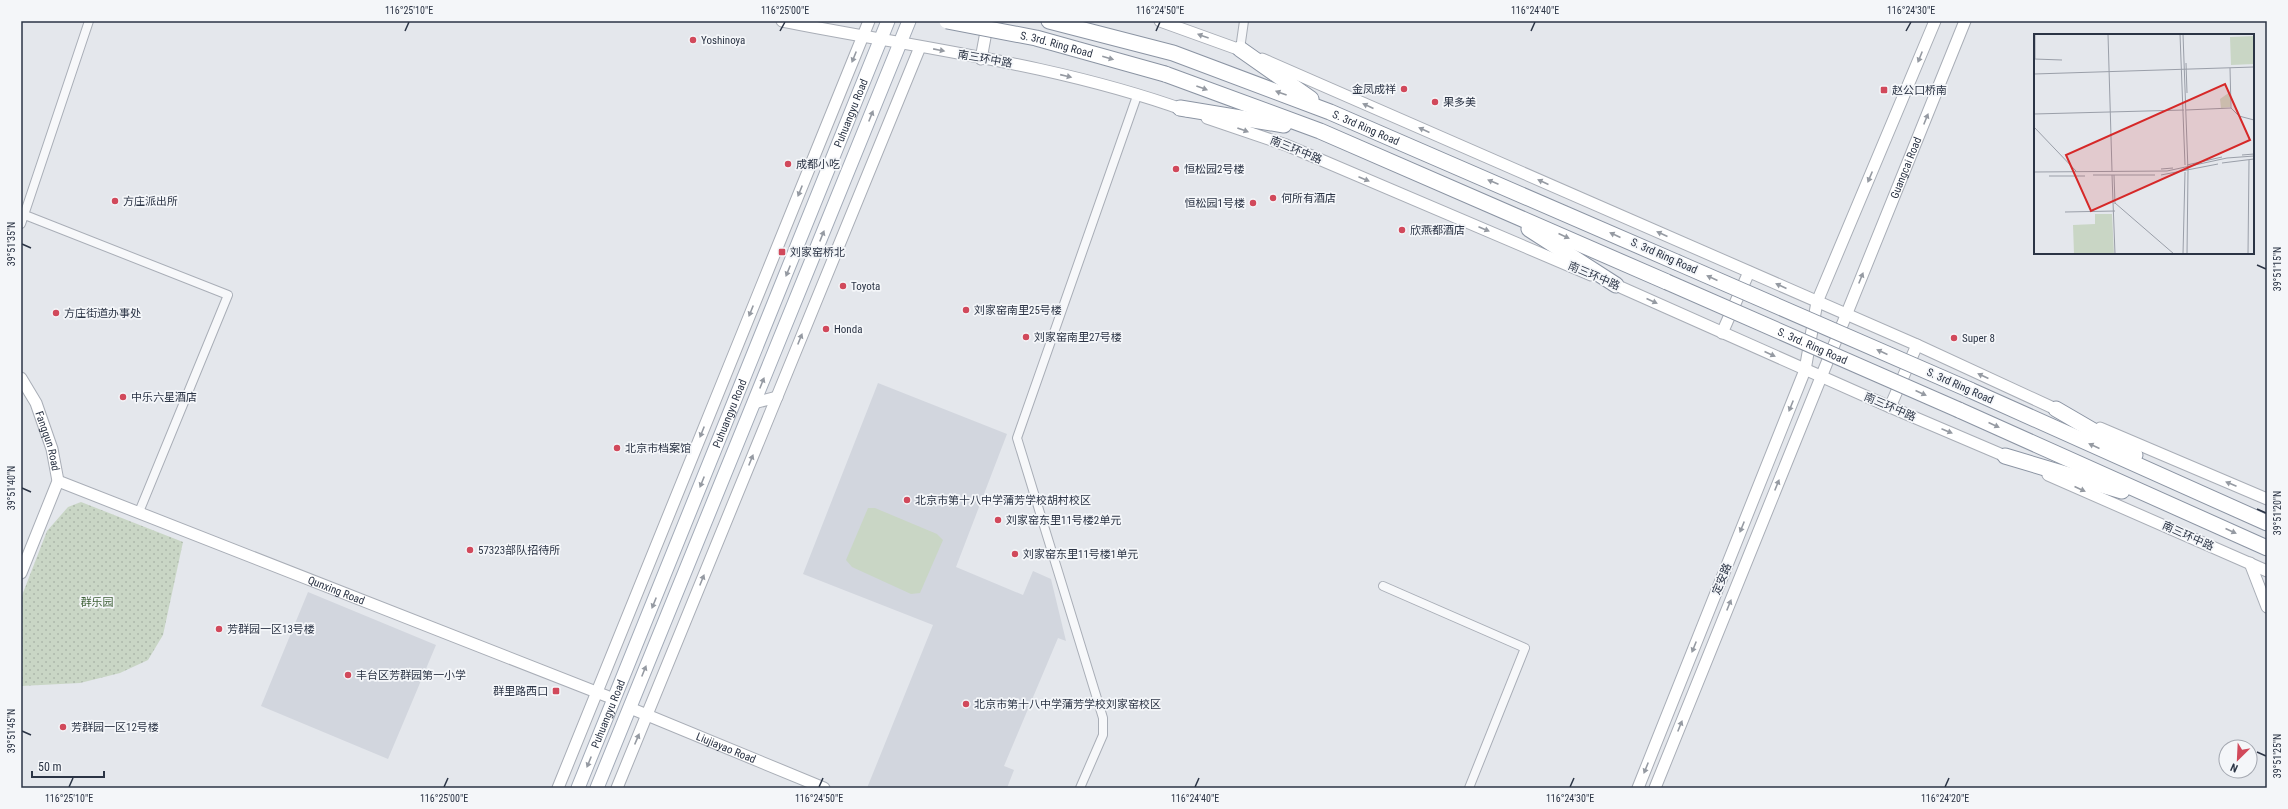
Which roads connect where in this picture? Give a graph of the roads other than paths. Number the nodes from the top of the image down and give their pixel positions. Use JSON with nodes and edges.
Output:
{"nodes":[{"id":1,"x":89,"y":21,"type":"edge"},
{"id":2,"x":782,"y":21,"type":"edge"},
{"id":3,"x":868,"y":21,"type":"edge"},
{"id":4,"x":888,"y":21,"type":"edge"},
{"id":5,"x":909,"y":21,"type":"edge"},
{"id":6,"x":947,"y":21,"type":"edge"},
{"id":7,"x":988,"y":21,"type":"edge"},
{"id":8,"x":1048,"y":21,"type":"edge"},
{"id":9,"x":1160,"y":21,"type":"edge"},
{"id":10,"x":1244,"y":21,"type":"edge"},
{"id":11,"x":1935,"y":21,"type":"edge"},
{"id":12,"x":1965,"y":21,"type":"edge"},
{"id":13,"x":813,"y":24,"type":"edge"},
{"id":14,"x":862,"y":36,"type":"junction"},
{"id":15,"x":881,"y":40,"type":"junction"},
{"id":16,"x":900,"y":43,"type":"junction"},
{"id":17,"x":920,"y":46,"type":"junction"},
{"id":18,"x":1240,"y":49,"type":"junction"},
{"id":19,"x":981,"y":59,"type":"junction"},
{"id":20,"x":1165,"y":74,"type":"joint"},
{"id":21,"x":1137,"y":96,"type":"junction"},
{"id":22,"x":1180,"y":108,"type":"junction"},
{"id":23,"x":1330,"y":112,"type":"junction"},
{"id":24,"x":1320,"y":131,"type":"junction"},
{"id":25,"x":1490,"y":203,"type":"junction"},
{"id":26,"x":25,"y":215,"type":"junction"},
{"id":27,"x":21,"y":224,"type":"edge"},
{"id":28,"x":1749,"y":272,"type":"junction"},
{"id":29,"x":1667,"y":282,"type":"joint"},
{"id":30,"x":1616,"y":285,"type":"junction"},
{"id":31,"x":1817,"y":302,"type":"junction"},
{"id":32,"x":1846,"y":315,"type":"junction"},
{"id":33,"x":1722,"y":332,"type":"junction"},
{"id":34,"x":1918,"y":346,"type":"junction"},
{"id":35,"x":1805,"y":370,"type":"junction"},
{"id":36,"x":1821,"y":377,"type":"junction"},
{"id":37,"x":21,"y":378,"type":"edge"},
{"id":38,"x":777,"y":397,"type":"junction"},
{"id":39,"x":754,"y":403,"type":"junction"},
{"id":40,"x":1890,"y":407,"type":"junction"},
{"id":41,"x":2056,"y":409,"type":"junction"},
{"id":42,"x":1959,"y":410,"type":"joint"},
{"id":43,"x":2005,"y":456,"type":"junction"},
{"id":44,"x":58,"y":481,"type":"junction"},
{"id":45,"x":2206,"y":497,"type":"junction"},
{"id":46,"x":2267,"y":499,"type":"edge"},
{"id":47,"x":2183,"y":509,"type":"junction"},
{"id":48,"x":139,"y":512,"type":"junction"},
{"id":49,"x":2267,"y":523,"type":"edge"},
{"id":50,"x":2267,"y":548,"type":"edge"},
{"id":51,"x":2250,"y":563,"type":"junction"},
{"id":52,"x":2267,"y":571,"type":"edge"},
{"id":53,"x":21,"y":573,"type":"edge"},
{"id":54,"x":1383,"y":586,"type":"dead end"},
{"id":55,"x":2267,"y":607,"type":"edge"},
{"id":56,"x":597,"y":692,"type":"junction"},
{"id":57,"x":614,"y":699,"type":"junction"},
{"id":58,"x":630,"y":708,"type":"junction"},
{"id":59,"x":648,"y":715,"type":"junction"},
{"id":60,"x":558,"y":788,"type":"edge"},
{"id":61,"x":578,"y":788,"type":"edge"},
{"id":62,"x":597,"y":788,"type":"edge"},
{"id":63,"x":617,"y":788,"type":"edge"},
{"id":64,"x":824,"y":788,"type":"edge"},
{"id":65,"x":1080,"y":788,"type":"edge"},
{"id":66,"x":1469,"y":788,"type":"edge"},
{"id":67,"x":1638,"y":788,"type":"edge"},
{"id":68,"x":1655,"y":788,"type":"edge"}],
"edges":[{"from":1,"to":26,"type":"street"},
{"from":2,"to":13,"type":"street","name":"南三环中路"},
{"from":3,"to":14,"type":"street"},
{"from":4,"to":15,"type":"main road","name":"Puhuangyu Road"},
{"from":5,"to":16,"type":"main road","name":"Puhuangyu Road"},
{"from":6,"to":20,"type":"highway","name":"S. 3rd. Ring Road","one_way":true,"bridge":true},
{"from":7,"to":19,"type":"street"},
{"from":23,"to":8,"type":"highway","name":"S. 3rd Ring Road","one_way":true},
{"from":18,"to":9,"type":"street","one_way":true},
{"from":10,"to":18,"type":"street"},
{"from":11,"to":31,"type":"street","one_way":true},
{"from":32,"to":12,"type":"street","name":"Guangcai Road","one_way":true},
{"from":13,"to":14,"type":"street","name":"南三环中路"},
{"from":14,"to":15,"type":"street","name":"南三环中路"},
{"from":14,"to":56,"type":"street","one_way":true},
{"from":15,"to":16,"type":"street","name":"南三环中路"},
{"from":15,"to":57,"type":"main road","name":"Puhuangyu Road","one_way":true},
{"from":16,"to":17,"type":"street","name":"南三环中路"},
{"from":39,"to":16,"type":"main road","name":"Puhuangyu Road","one_way":true},
{"from":17,"to":19,"type":"street","name":"南三环中路","one_way":true},
{"from":38,"to":17,"type":"street","one_way":true},
{"from":18,"to":23,"type":"highway"},
{"from":28,"to":18,"type":"street","one_way":true},
{"from":19,"to":21,"type":"street","name":"南三环中路","one_way":true},
{"from":20,"to":24,"type":"highway","name":"S. 3rd Ring Road","one_way":true},
{"from":21,"to":22,"type":"street","name":"南三环中路"},
{"from":21,"to":65,"type":"street"},
{"from":22,"to":24,"type":"highway"},
{"from":22,"to":30,"type":"street","name":"南三环中路","one_way":true},
{"from":45,"to":23,"type":"highway","name":"S. 3rd Ring Road","one_way":true,"bridge":true},
{"from":24,"to":25,"type":"highway","name":"S. 3rd Ring Road"},
{"from":25,"to":29,"type":"highway","name":"S. 3rd Ring Road","one_way":true},
{"from":25,"to":30,"type":"highway"},
{"from":26,"to":27,"type":"street"},
{"from":26,"to":48,"type":"street"},
{"from":31,"to":28,"type":"street","one_way":true},
{"from":28,"to":33,"type":"street"},
{"from":29,"to":42,"type":"highway","name":"S. 3rd. Ring Road","one_way":true,"bridge":true},
{"from":30,"to":33,"type":"street","name":"南三环中路","one_way":true},
{"from":31,"to":32,"type":"street"},
{"from":31,"to":35,"type":"street","name":"定安路"},
{"from":32,"to":34,"type":"street"},
{"from":32,"to":36,"type":"street","name":"Guangcai Road"},
{"from":33,"to":35,"type":"street","name":"南三环中路","one_way":true},
{"from":34,"to":40,"type":"street"},
{"from":41,"to":34,"type":"street","one_way":true},
{"from":35,"to":36,"type":"street","name":"南三环中路"},
{"from":35,"to":67,"type":"street","name":"定安路","one_way":true},
{"from":36,"to":40,"type":"street","name":"南三环中路"},
{"from":68,"to":36,"type":"street","name":"定安路","one_way":true},
{"from":37,"to":44,"type":"street","name":"Fangqun Road"},
{"from":38,"to":39,"type":"street"},
{"from":59,"to":38,"type":"street","one_way":true},
{"from":58,"to":39,"type":"main road","name":"Puhuangyu Road","one_way":true},
{"from":40,"to":43,"type":"street","name":"南三环中路","one_way":true},
{"from":41,"to":45,"type":"highway"},
{"from":46,"to":41,"type":"street","one_way":true},
{"from":42,"to":47,"type":"highway","name":"S. 3rd Ring Road","one_way":true},
{"from":43,"to":47,"type":"highway"},
{"from":43,"to":51,"type":"street","name":"南三环中路","one_way":true},
{"from":44,"to":48,"type":"street","name":"Qunxing Road"},
{"from":44,"to":53,"type":"street","name":"Fangqun Road"},
{"from":45,"to":49,"type":"highway","name":"S. 3rd Ring Road"},
{"from":47,"to":50,"type":"highway","name":"S. 3rd Ring Road","one_way":true},
{"from":48,"to":56,"type":"street","name":"Qunxing Road"},
{"from":51,"to":52,"type":"street","name":"南三环中路"},
{"from":51,"to":55,"type":"street"},
{"from":54,"to":66,"type":"street"},
{"from":56,"to":57,"type":"street","name":"Qunxing Road"},
{"from":56,"to":60,"type":"street"},
{"from":57,"to":61,"type":"main road","name":"Puhuangyu Road","one_way":true},
{"from":58,"to":59,"type":"street","name":"Liujiayao Road"},
{"from":58,"to":62,"type":"main road","name":"Puhuangyu Road"},
{"from":63,"to":59,"type":"street","one_way":true},
{"from":59,"to":64,"type":"street","name":"Liujiayao Road"}]}
